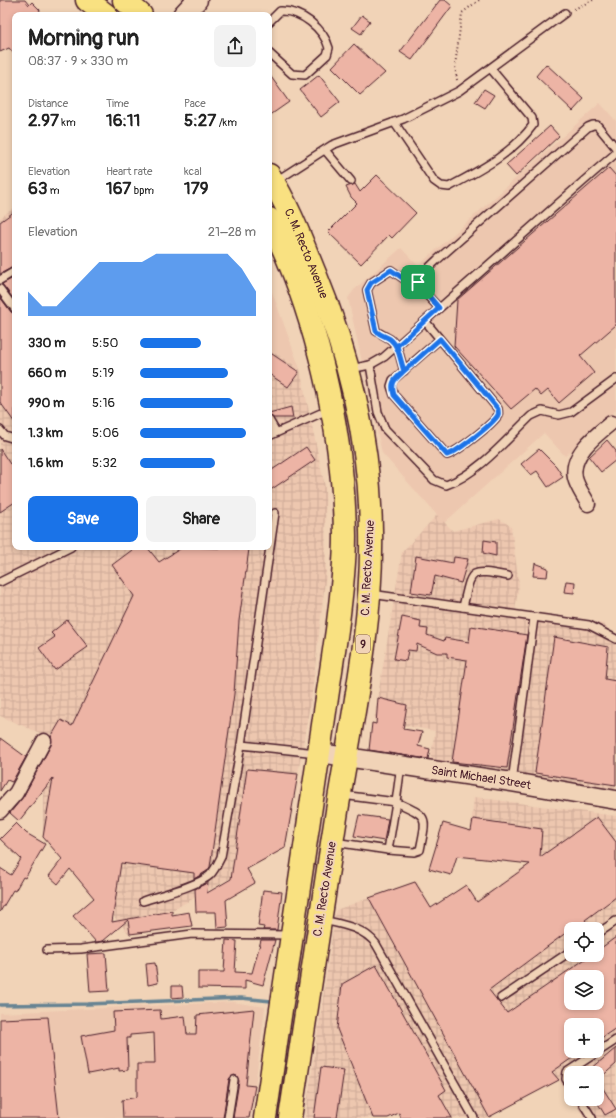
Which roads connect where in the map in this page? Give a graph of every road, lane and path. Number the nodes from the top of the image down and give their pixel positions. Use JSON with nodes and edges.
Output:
{"nodes":[{"id":1,"x":87,"y":0,"type":"edge"},
{"id":2,"x":124,"y":0,"type":"edge"},
{"id":3,"x":197,"y":0,"type":"edge"},
{"id":4,"x":479,"y":0,"type":"edge"},
{"id":5,"x":593,"y":0,"type":"edge"},
{"id":6,"x":102,"y":12,"type":"edge"},
{"id":7,"x":138,"y":12,"type":"edge"},
{"id":8,"x":186,"y":12,"type":"edge"},
{"id":9,"x":565,"y":13,"type":"joint"},
{"id":10,"x":272,"y":19,"type":"edge"},
{"id":11,"x":272,"y":56,"type":"edge"},
{"id":12,"x":491,"y":69,"type":"junction"},
{"id":13,"x":459,"y":91,"type":"junction"},
{"id":14,"x":394,"y":122,"type":"junction"},
{"id":15,"x":616,"y":149,"type":"edge"},
{"id":16,"x":324,"y":150,"type":"junction"},
{"id":17,"x":272,"y":179,"type":"edge"},
{"id":18,"x":351,"y":181,"type":"dead end"},
{"id":19,"x":272,"y":182,"type":"edge"},
{"id":20,"x":272,"y":226,"type":"edge"},
{"id":21,"x":12,"y":273,"type":"edge"},
{"id":22,"x":0,"y":280,"type":"edge"},
{"id":23,"x":418,"y":282,"type":"junction"},
{"id":24,"x":0,"y":289,"type":"edge"},
{"id":25,"x":12,"y":305,"type":"edge"},
{"id":26,"x":439,"y":308,"type":"junction"},
{"id":27,"x":425,"y":321,"type":"junction"},
{"id":28,"x":440,"y":339,"type":"junction"},
{"id":29,"x":397,"y":346,"type":"junction"},
{"id":30,"x":370,"y":365,"type":"junction"},
{"id":31,"x":348,"y":370,"type":"junction"},
{"id":32,"x":404,"y":371,"type":"junction"},
{"id":33,"x":616,"y":379,"type":"edge"},
{"id":34,"x":330,"y":409,"type":"junction"},
{"id":35,"x":614,"y":424,"type":"edge"},
{"id":36,"x":272,"y":425,"type":"edge"},
{"id":37,"x":0,"y":430,"type":"edge"},
{"id":38,"x":276,"y":432,"type":"junction"},
{"id":39,"x":272,"y":434,"type":"edge"},
{"id":40,"x":12,"y":438,"type":"edge"},
{"id":41,"x":588,"y":504,"type":"dead end"},
{"id":42,"x":275,"y":513,"type":"dead end"},
{"id":43,"x":272,"y":533,"type":"edge"},
{"id":44,"x":65,"y":550,"type":"edge"},
{"id":45,"x":270,"y":550,"type":"edge"},
{"id":46,"x":508,"y":576,"type":"dead end"},
{"id":47,"x":0,"y":582,"type":"edge"},
{"id":48,"x":369,"y":593,"type":"junction"},
{"id":49,"x":463,"y":607,"type":"junction"},
{"id":50,"x":534,"y":618,"type":"junction"},
{"id":51,"x":616,"y":639,"type":"edge"},
{"id":52,"x":44,"y":741,"type":"dead end"},
{"id":53,"x":241,"y":745,"type":"junction"},
{"id":54,"x":320,"y":753,"type":"junction"},
{"id":55,"x":346,"y":758,"type":"junction"},
{"id":56,"x":401,"y":765,"type":"junction"},
{"id":57,"x":512,"y":782,"type":"junction"},
{"id":58,"x":340,"y":794,"type":"junction"},
{"id":59,"x":616,"y":800,"type":"edge"},
{"id":60,"x":396,"y":802,"type":"junction"},
{"id":61,"x":0,"y":811,"type":"edge"},
{"id":62,"x":332,"y":842,"type":"junction"},
{"id":63,"x":388,"y":850,"type":"junction"},
{"id":64,"x":143,"y":901,"type":"dead end"},
{"id":65,"x":320,"y":919,"type":"junction"},
{"id":66,"x":616,"y":921,"type":"edge"},
{"id":67,"x":604,"y":929,"type":"edge"},
{"id":68,"x":293,"y":935,"type":"junction"},
{"id":69,"x":47,"y":950,"type":"dead end"},
{"id":70,"x":564,"y":956,"type":"edge"},
{"id":71,"x":501,"y":998,"type":"dead end"},
{"id":72,"x":616,"y":1040,"type":"edge"},
{"id":73,"x":576,"y":1066,"type":"edge"},
{"id":74,"x":234,"y":1080,"type":"dead end"},
{"id":75,"x":584,"y":1106,"type":"edge"},
{"id":76,"x":228,"y":1118,"type":"edge"},
{"id":77,"x":265,"y":1118,"type":"edge"},
{"id":78,"x":290,"y":1118,"type":"edge"},
{"id":79,"x":474,"y":1118,"type":"edge"},
{"id":80,"x":592,"y":1118,"type":"edge"}],
"edges":[{"from":1,"to":6,"type":"highway"},
{"from":2,"to":7,"type":"highway"},
{"from":3,"to":8,"type":"main road"},
{"from":4,"to":13,"type":"path"},
{"from":5,"to":9,"type":"path"},
{"from":9,"to":12,"type":"lane"},
{"from":10,"to":11,"type":"lane"},
{"from":12,"to":13,"type":"lane"},
{"from":12,"to":14,"type":"lane"},
{"from":13,"to":14,"type":"lane"},
{"from":14,"to":16,"type":"lane"},
{"from":15,"to":23,"type":"lane"},
{"from":15,"to":26,"type":"lane"},
{"from":16,"to":17,"type":"lane"},
{"from":16,"to":18,"type":"lane"},
{"from":19,"to":31,"type":"highway","name":"C. M. Recto Avenue","number":"9"},
{"from":20,"to":34,"type":"highway","name":"C. M. Recto Avenue"},
{"from":21,"to":22,"type":"lane"},
{"from":23,"to":26,"type":"lane"},
{"from":23,"to":29,"type":"lane"},
{"from":24,"to":25,"type":"lane"},
{"from":26,"to":27,"type":"lane"},
{"from":27,"to":28,"type":"lane"},
{"from":27,"to":29,"type":"lane"},
{"from":28,"to":32,"type":"lane"},
{"from":28,"to":32,"type":"lane"},
{"from":29,"to":30,"type":"lane"},
{"from":29,"to":32,"type":"lane"},
{"from":30,"to":31,"type":"lane"},
{"from":30,"to":33,"type":"lane"},
{"from":31,"to":48,"type":"highway","name":"C. M. Recto Avenue","number":"9"},
{"from":34,"to":38,"type":"lane"},
{"from":34,"to":54,"type":"highway","name":"C. M. Recto Avenue"},
{"from":35,"to":41,"type":"street"},
{"from":36,"to":38,"type":"lane"},
{"from":37,"to":40,"type":"lane"},
{"from":38,"to":39,"type":"lane"},
{"from":42,"to":43,"type":"lane"},
{"from":44,"to":47,"type":"lane"},
{"from":45,"to":53,"type":"lane"},
{"from":46,"to":49,"type":"lane"},
{"from":48,"to":49,"type":"lane"},
{"from":48,"to":55,"type":"highway","name":"C. M. Recto Avenue","number":"9"},
{"from":49,"to":50,"type":"lane"},
{"from":50,"to":51,"type":"lane"},
{"from":50,"to":57,"type":"lane"},
{"from":52,"to":61,"type":"street"},
{"from":53,"to":54,"type":"lane"},
{"from":53,"to":64,"type":"lane"},
{"from":54,"to":55,"type":"street","name":"Saint Michael Street"},
{"from":54,"to":68,"type":"highway","name":"C. M. Recto Avenue"},
{"from":55,"to":56,"type":"street","name":"Saint Michael Street"},
{"from":55,"to":58,"type":"highway","name":"C. M. Recto Avenue","number":"9"},
{"from":56,"to":57,"type":"street","name":"Saint Michael Street"},
{"from":56,"to":60,"type":"lane"},
{"from":57,"to":59,"type":"street","name":"Saint Michael Street"},
{"from":58,"to":60,"type":"lane"},
{"from":58,"to":62,"type":"highway","name":"C. M. Recto Avenue","number":"9"},
{"from":60,"to":63,"type":"lane"},
{"from":60,"to":63,"type":"lane"},
{"from":62,"to":63,"type":"lane"},
{"from":62,"to":65,"type":"highway","name":"C. M. Recto Avenue","number":"9"},
{"from":65,"to":78,"type":"highway","name":"C. M. Recto Avenue","number":"9"},
{"from":65,"to":79,"type":"lane"},
{"from":66,"to":67,"type":"lane"},
{"from":68,"to":69,"type":"lane"},
{"from":68,"to":77,"type":"highway","name":"C. M. Recto Avenue"},
{"from":70,"to":71,"type":"lane"},
{"from":72,"to":73,"type":"lane"},
{"from":74,"to":76,"type":"lane"},
{"from":75,"to":80,"type":"lane"}]}
